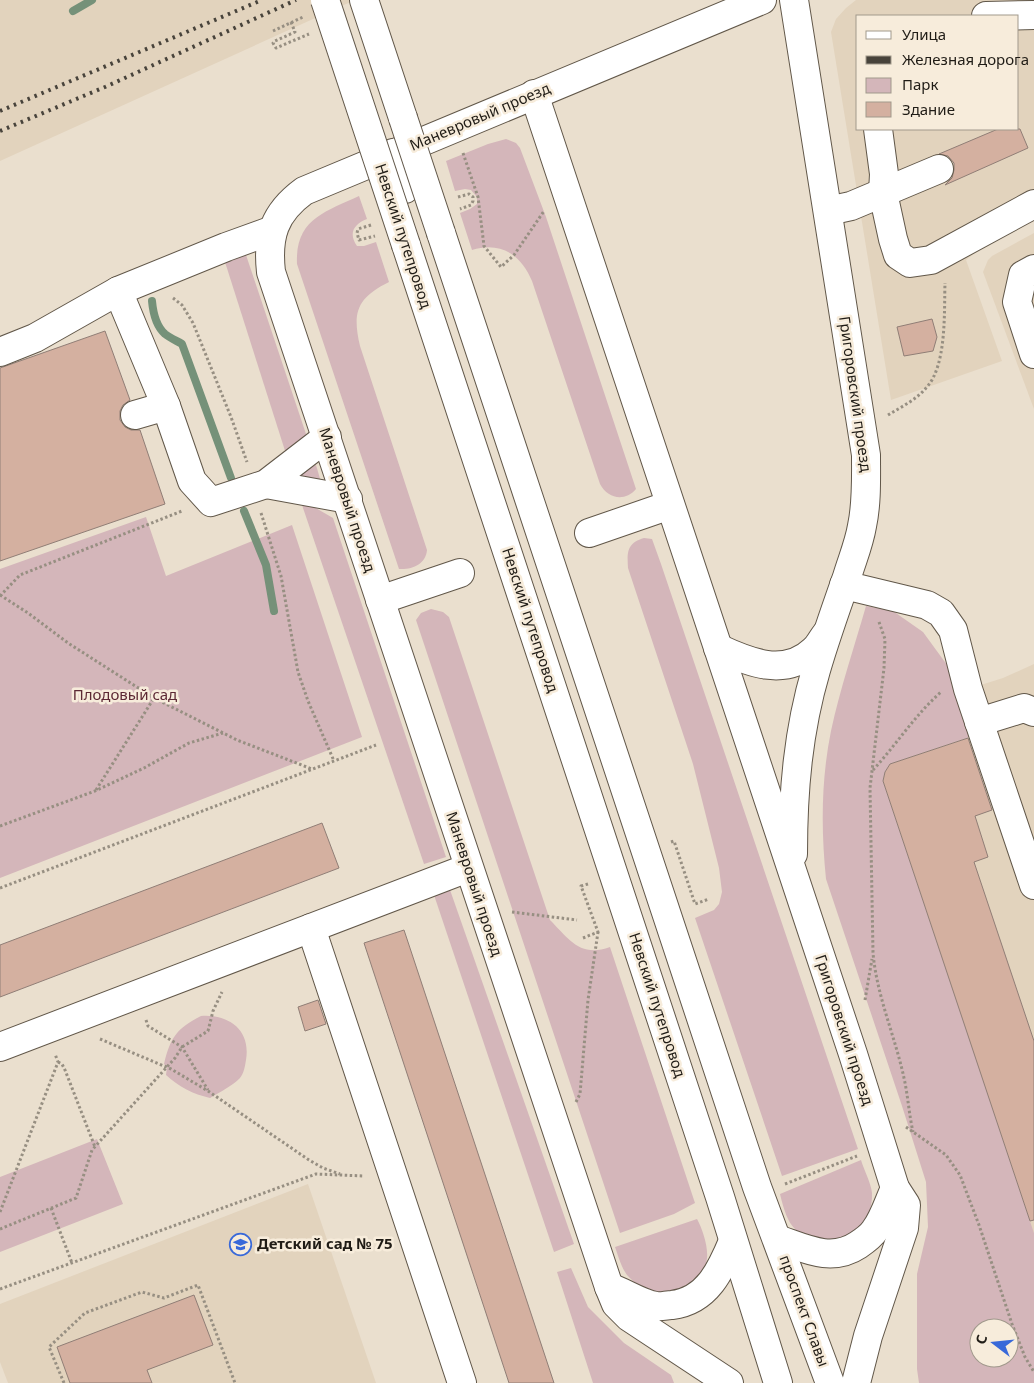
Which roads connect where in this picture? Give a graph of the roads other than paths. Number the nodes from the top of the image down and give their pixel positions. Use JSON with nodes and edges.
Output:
{"nodes":[{"id":1,"x":325,"y":0,"type":"edge"},
{"id":2,"x":364,"y":0,"type":"edge"},
{"id":3,"x":762,"y":0,"type":"edge"},
{"id":4,"x":794,"y":0,"type":"edge"},
{"id":5,"x":1034,"y":14,"type":"edge"},
{"id":6,"x":1010,"y":15,"type":"edge"},
{"id":7,"x":534,"y":94,"type":"junction"},
{"id":8,"x":878,"y":130,"type":"edge"},
{"id":9,"x":393,"y":153,"type":"junction"},
{"id":10,"x":939,"y":169,"type":"dead end"},
{"id":11,"x":405,"y":189,"type":"dead end"},
{"id":12,"x":884,"y":192,"type":"junction"},
{"id":13,"x":1034,"y":204,"type":"edge"},
{"id":14,"x":828,"y":211,"type":"junction"},
{"id":15,"x":273,"y":230,"type":"junction"},
{"id":16,"x":1034,"y":269,"type":"edge"},
{"id":17,"x":118,"y":291,"type":"junction"},
{"id":18,"x":1033,"y":350,"type":"edge"},
{"id":19,"x":0,"y":352,"type":"edge"},
{"id":20,"x":166,"y":406,"type":"junction"},
{"id":21,"x":135,"y":415,"type":"dead end"},
{"id":22,"x":327,"y":437,"type":"junction"},
{"id":23,"x":266,"y":484,"type":"junction"},
{"id":24,"x":348,"y":499,"type":"junction"},
{"id":25,"x":670,"y":505,"type":"junction"},
{"id":26,"x":589,"y":533,"type":"dead end"},
{"id":27,"x":460,"y":573,"type":"dead end"},
{"id":28,"x":844,"y":585,"type":"junction"},
{"id":29,"x":380,"y":600,"type":"junction"},
{"id":30,"x":828,"y":632,"type":"junction"},
{"id":31,"x":718,"y":648,"type":"junction"},
{"id":32,"x":1034,"y":712,"type":"edge"},
{"id":33,"x":979,"y":722,"type":"junction"},
{"id":34,"x":468,"y":868,"type":"junction"},
{"id":35,"x":792,"y":873,"type":"junction"},
{"id":36,"x":1034,"y":885,"type":"edge"},
{"id":37,"x":311,"y":928,"type":"junction"},
{"id":38,"x":0,"y":1047,"type":"edge"},
{"id":39,"x":895,"y":1188,"type":"junction"},
{"id":40,"x":777,"y":1239,"type":"junction"},
{"id":41,"x":733,"y":1242,"type":"junction"},
{"id":42,"x":609,"y":1287,"type":"junction"},
{"id":43,"x":462,"y":1383,"type":"edge"},
{"id":44,"x":729,"y":1383,"type":"edge"},
{"id":45,"x":778,"y":1383,"type":"edge"},
{"id":46,"x":830,"y":1383,"type":"edge"},
{"id":47,"x":856,"y":1383,"type":"edge"}],
"edges":[{"from":1,"to":41,"type":"street","name":"Невский путепровод","bridge":true},
{"from":2,"to":40,"type":"street","bridge":true},
{"from":3,"to":7,"type":"street","name":"Маневровый проезд"},
{"from":4,"to":14,"type":"street","name":"Григоровский проезд"},
{"from":5,"to":6,"type":"street"},
{"from":7,"to":9,"type":"street","name":"Маневровый проезд"},
{"from":7,"to":25,"type":"street","name":"Григоровский проезд"},
{"from":8,"to":12,"type":"street"},
{"from":9,"to":11,"type":"street"},
{"from":9,"to":15,"type":"street","name":"Маневровый проезд"},
{"from":10,"to":12,"type":"street"},
{"from":12,"to":13,"type":"street"},
{"from":12,"to":14,"type":"street"},
{"from":14,"to":28,"type":"street","name":"Григоровский проезд"},
{"from":15,"to":17,"type":"street"},
{"from":15,"to":22,"type":"street","name":"Маневровый проезд"},
{"from":16,"to":18,"type":"street"},
{"from":17,"to":19,"type":"street"},
{"from":17,"to":20,"type":"street"},
{"from":20,"to":21,"type":"street"},
{"from":20,"to":23,"type":"street"},
{"from":22,"to":23,"type":"street"},
{"from":22,"to":24,"type":"street","name":"Маневровый проезд"},
{"from":23,"to":24,"type":"street"},
{"from":24,"to":29,"type":"street","name":"Маневровый проезд"},
{"from":25,"to":26,"type":"street"},
{"from":25,"to":31,"type":"street","name":"Григоровский проезд"},
{"from":27,"to":29,"type":"street"},
{"from":28,"to":30,"type":"street","name":"Григоровский проезд"},
{"from":28,"to":33,"type":"street"},
{"from":29,"to":34,"type":"street","name":"Маневровый проезд"},
{"from":30,"to":31,"type":"street"},
{"from":30,"to":35,"type":"street","name":"Григоровский проезд"},
{"from":31,"to":35,"type":"street","name":"Григоровский проезд"},
{"from":32,"to":33,"type":"street"},
{"from":33,"to":36,"type":"street"},
{"from":34,"to":37,"type":"street"},
{"from":34,"to":42,"type":"street","name":"Маневровый проезд"},
{"from":35,"to":39,"type":"street","name":"Григоровский проезд"},
{"from":37,"to":38,"type":"street"},
{"from":37,"to":43,"type":"street"},
{"from":39,"to":40,"type":"street"},
{"from":39,"to":47,"type":"street","name":"Григоровский проезд"},
{"from":40,"to":46,"type":"street","name":"проспект Славы"},
{"from":41,"to":42,"type":"street"},
{"from":41,"to":45,"type":"street"},
{"from":42,"to":44,"type":"street","name":"Маневровый проезд"}]}
